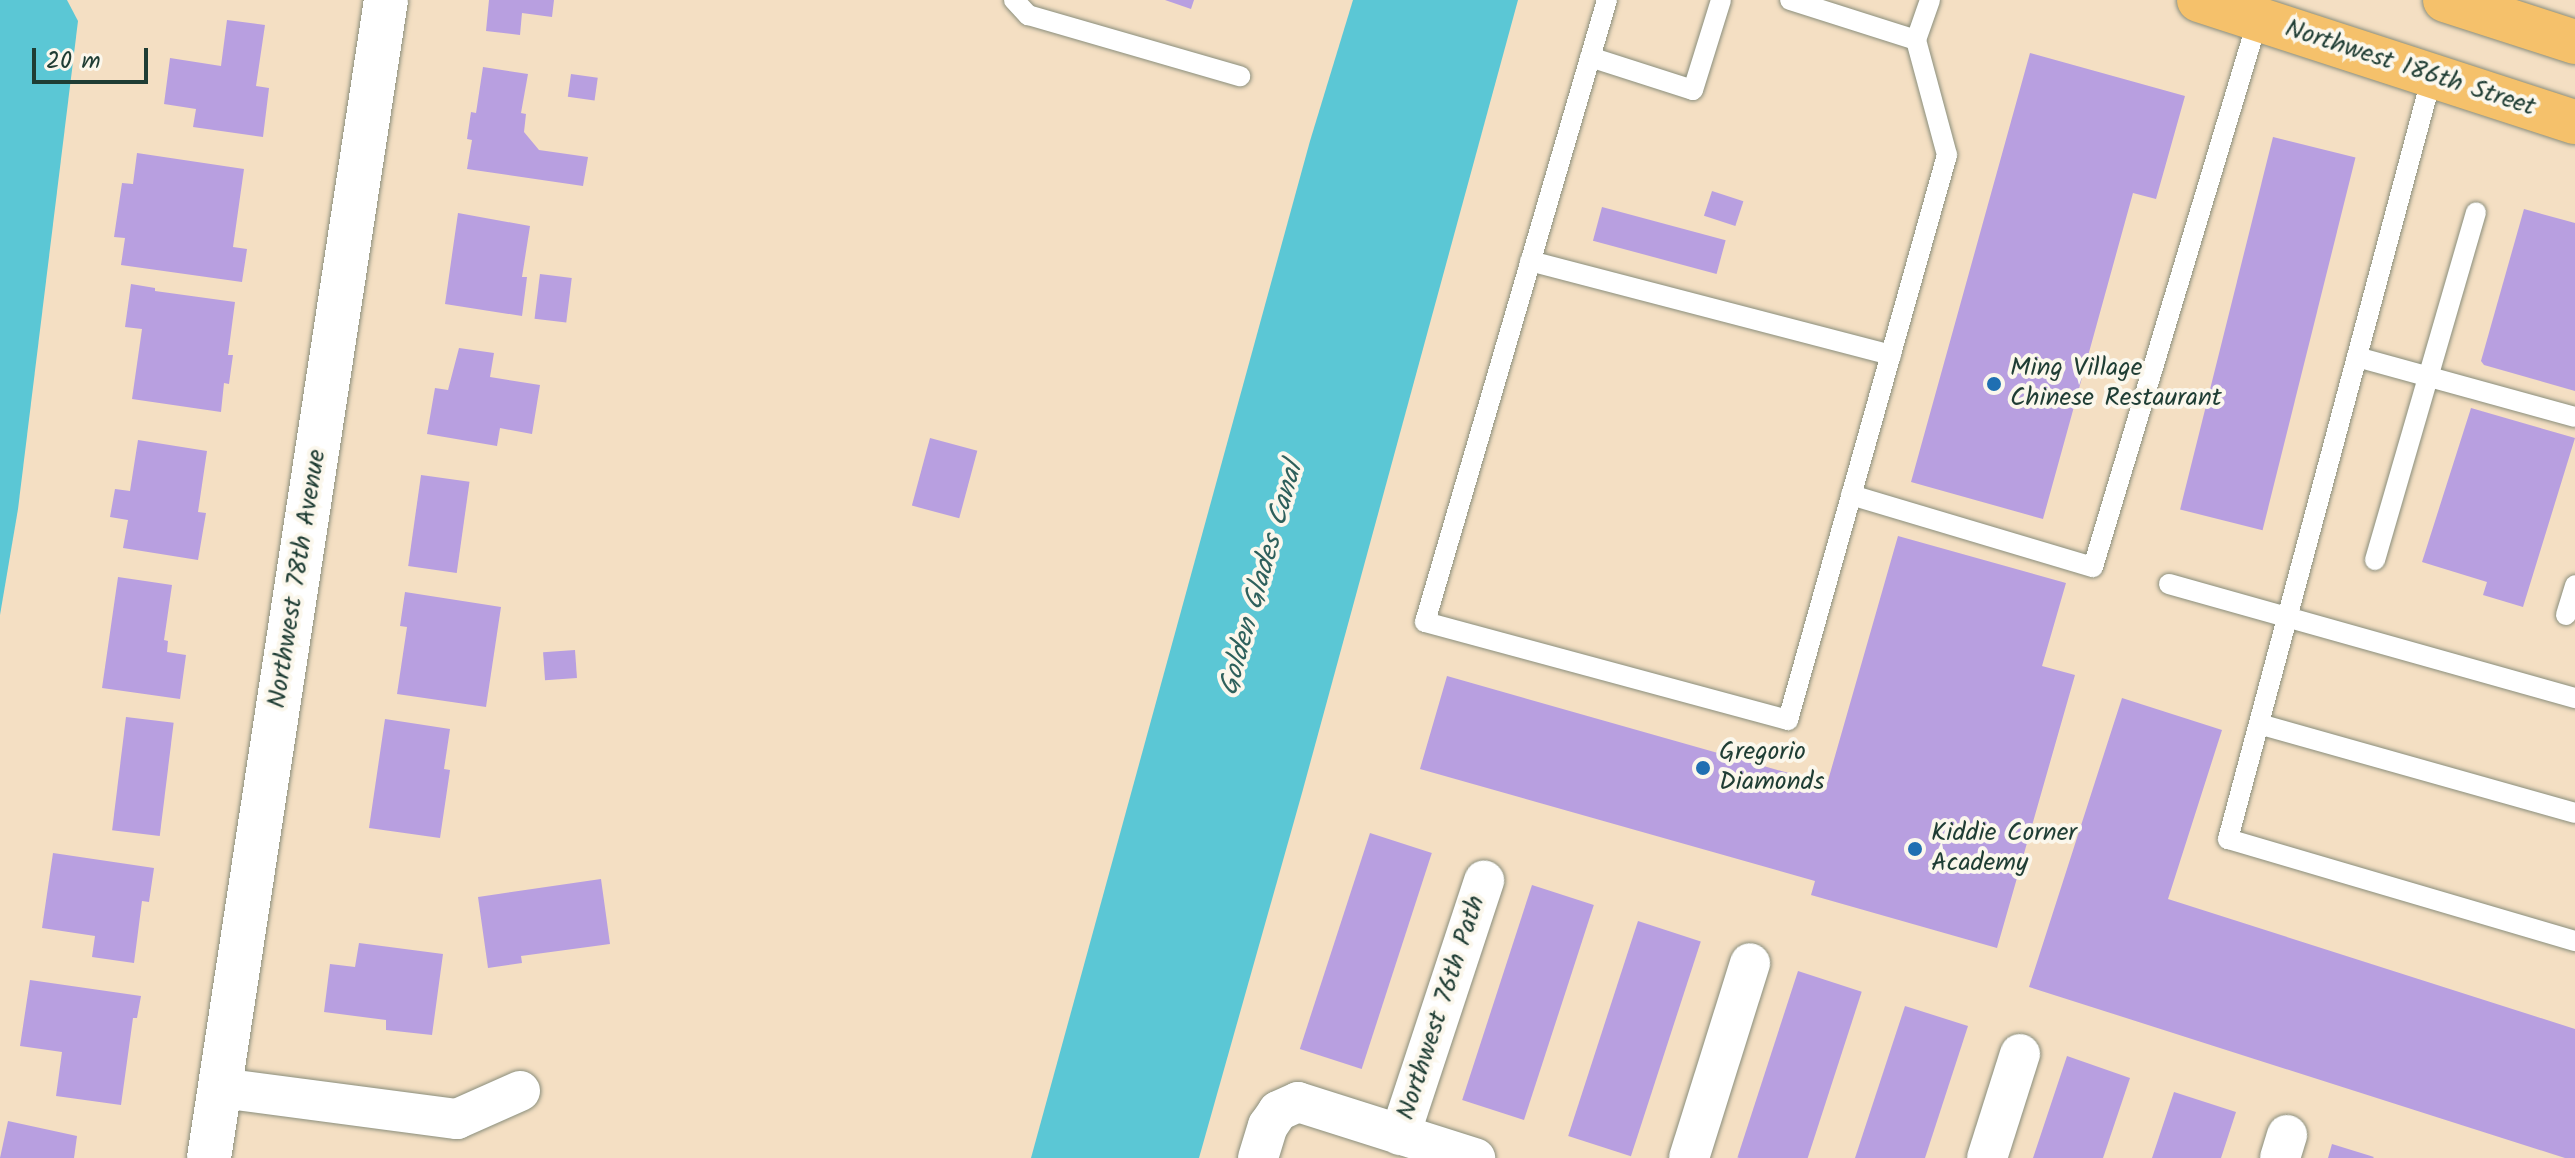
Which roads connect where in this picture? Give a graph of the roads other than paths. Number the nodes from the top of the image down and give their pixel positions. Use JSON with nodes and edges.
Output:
{"nodes":[{"id":1,"x":386,"y":0,"type":"edge"},
{"id":2,"x":1014,"y":0,"type":"edge"},
{"id":3,"x":1607,"y":0,"type":"edge"},
{"id":4,"x":1721,"y":0,"type":"edge"},
{"id":5,"x":1790,"y":0,"type":"edge"},
{"id":6,"x":1930,"y":0,"type":"edge"},
{"id":7,"x":2199,"y":0,"type":"edge"},
{"id":8,"x":2445,"y":0,"type":"edge"},
{"id":9,"x":2258,"y":19,"type":"junction"},
{"id":10,"x":1916,"y":40,"type":"junction"},
{"id":11,"x":2575,"y":42,"type":"edge"},
{"id":12,"x":1590,"y":57,"type":"junction"},
{"id":13,"x":1240,"y":76,"type":"dead end"},
{"id":14,"x":2432,"y":76,"type":"junction"},
{"id":15,"x":2575,"y":122,"type":"edge"},
{"id":16,"x":2476,"y":212,"type":"dead end"},
{"id":17,"x":1530,"y":261,"type":"junction"},
{"id":18,"x":1891,"y":355,"type":"junction"},
{"id":19,"x":2357,"y":357,"type":"junction"},
{"id":20,"x":2428,"y":376,"type":"junction"},
{"id":21,"x":2575,"y":417,"type":"edge"},
{"id":22,"x":1851,"y":495,"type":"junction"},
{"id":23,"x":2375,"y":560,"type":"dead end"},
{"id":24,"x":2169,"y":584,"type":"dead end"},
{"id":25,"x":2575,"y":585,"type":"edge"},
{"id":26,"x":2566,"y":615,"type":"dead end"},
{"id":27,"x":2287,"y":617,"type":"junction"},
{"id":28,"x":2575,"y":698,"type":"edge"},
{"id":29,"x":2259,"y":724,"type":"junction"},
{"id":30,"x":2575,"y":813,"type":"edge"},
{"id":31,"x":1484,"y":881,"type":"dead end"},
{"id":32,"x":2575,"y":941,"type":"edge"},
{"id":33,"x":1750,"y":963,"type":"dead end"},
{"id":34,"x":2020,"y":1054,"type":"dead end"},
{"id":35,"x":221,"y":1088,"type":"junction"},
{"id":36,"x":520,"y":1091,"type":"dead end"},
{"id":37,"x":1400,"y":1135,"type":"junction"},
{"id":38,"x":209,"y":1158,"type":"edge"},
{"id":39,"x":1258,"y":1158,"type":"edge"},
{"id":40,"x":1475,"y":1158,"type":"edge"},
{"id":41,"x":1689,"y":1158,"type":"edge"},
{"id":42,"x":1987,"y":1158,"type":"edge"}],
"edges":[{"from":1,"to":35,"type":"street","name":"Northwest 78th Avenue"},
{"from":2,"to":13,"type":"lane"},
{"from":3,"to":12,"type":"lane"},
{"from":4,"to":12,"type":"lane"},
{"from":5,"to":10,"type":"lane"},
{"from":6,"to":10,"type":"lane"},
{"from":7,"to":9,"type":"main road","name":"Northwest 186th Street"},
{"from":8,"to":11,"type":"main road"},
{"from":9,"to":14,"type":"main road","name":"Northwest 186th Street"},
{"from":9,"to":22,"type":"lane"},
{"from":10,"to":18,"type":"lane"},
{"from":12,"to":17,"type":"lane"},
{"from":14,"to":15,"type":"main road","name":"Northwest 186th Street"},
{"from":14,"to":19,"type":"lane"},
{"from":16,"to":20,"type":"lane"},
{"from":17,"to":18,"type":"lane"},
{"from":17,"to":22,"type":"lane"},
{"from":18,"to":22,"type":"lane"},
{"from":19,"to":20,"type":"lane"},
{"from":19,"to":27,"type":"lane"},
{"from":20,"to":21,"type":"lane"},
{"from":20,"to":23,"type":"lane"},
{"from":24,"to":27,"type":"lane"},
{"from":25,"to":26,"type":"lane"},
{"from":27,"to":28,"type":"lane"},
{"from":27,"to":29,"type":"lane"},
{"from":29,"to":30,"type":"lane"},
{"from":29,"to":32,"type":"lane"},
{"from":31,"to":37,"type":"street","name":"Northwest 76th Path"},
{"from":33,"to":41,"type":"street"},
{"from":34,"to":42,"type":"street"},
{"from":35,"to":36,"type":"street"},
{"from":35,"to":38,"type":"street","name":"Northwest 78th Avenue"},
{"from":37,"to":39,"type":"street"},
{"from":37,"to":40,"type":"street"}]}
